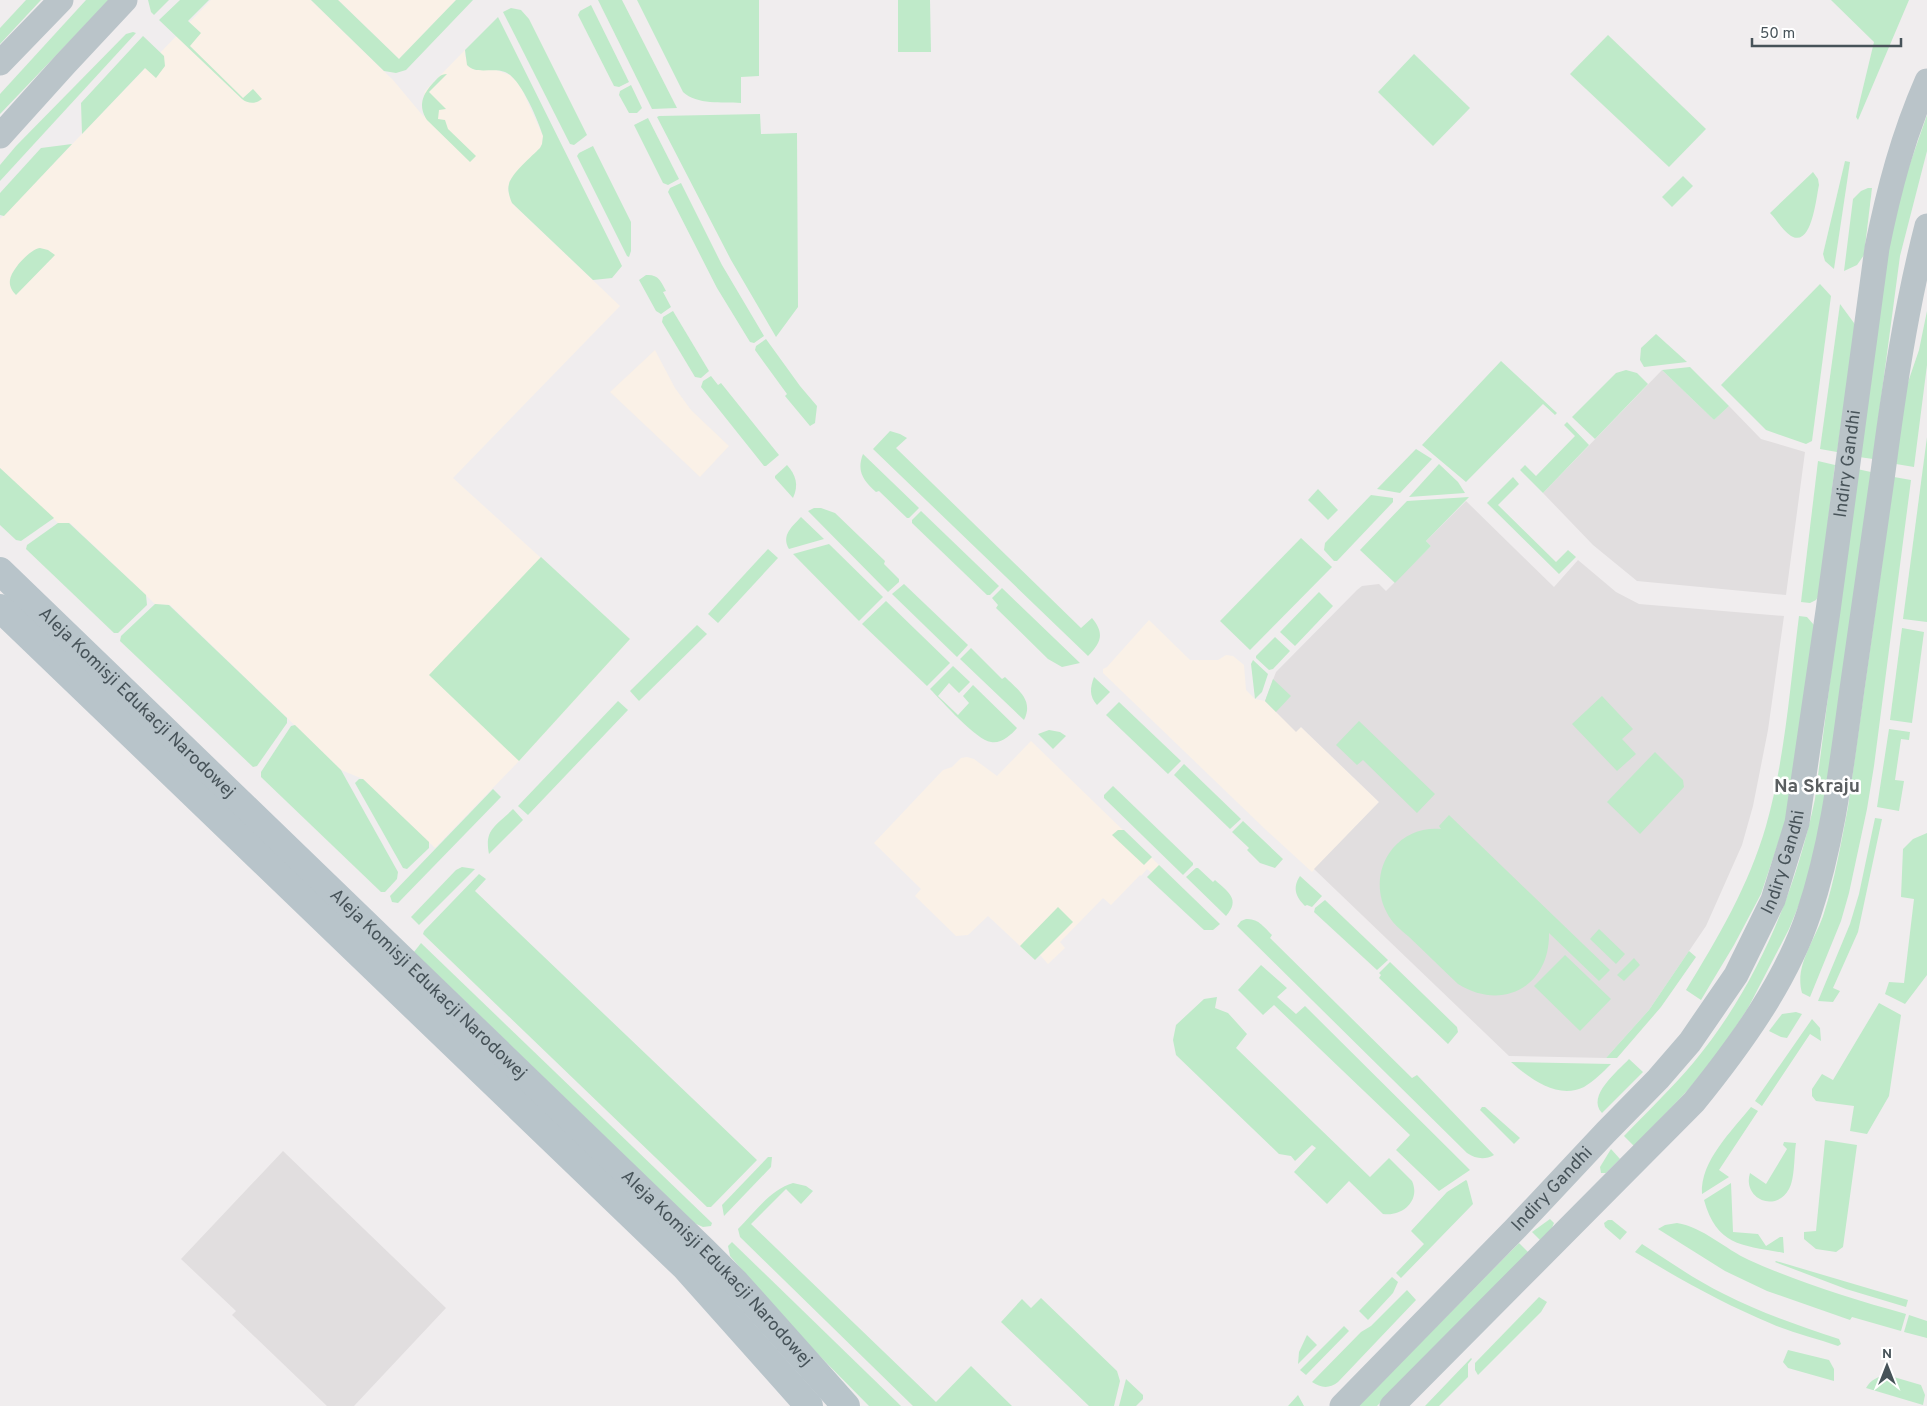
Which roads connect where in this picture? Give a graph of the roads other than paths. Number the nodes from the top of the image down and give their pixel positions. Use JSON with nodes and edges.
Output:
{"nodes":[{"id":1,"x":60,"y":0,"type":"edge"},
{"id":2,"x":125,"y":0,"type":"edge"},
{"id":3,"x":0,"y":62,"type":"edge"},
{"id":4,"x":1927,"y":81,"type":"edge"},
{"id":5,"x":0,"y":136,"type":"edge"},
{"id":6,"x":1927,"y":226,"type":"edge"},
{"id":7,"x":0,"y":571,"type":"edge"},
{"id":8,"x":0,"y":608,"type":"edge"},
{"id":9,"x":809,"y":1406,"type":"edge"},
{"id":10,"x":846,"y":1406,"type":"edge"},
{"id":11,"x":1342,"y":1406,"type":"edge"},
{"id":12,"x":1392,"y":1406,"type":"edge"}],
"edges":[{"from":1,"to":3,"type":"street"},
{"from":2,"to":5,"type":"street"},
{"from":4,"to":11,"type":"street","name":"Indiry Gandhi"},
{"from":6,"to":12,"type":"street","name":"Indiry Gandhi"},
{"from":7,"to":10,"type":"main road","name":"Aleja Komisji Edukacji Narodowej"},
{"from":8,"to":9,"type":"main road","name":"Aleja Komisji Edukacji Narodowej"}]}
